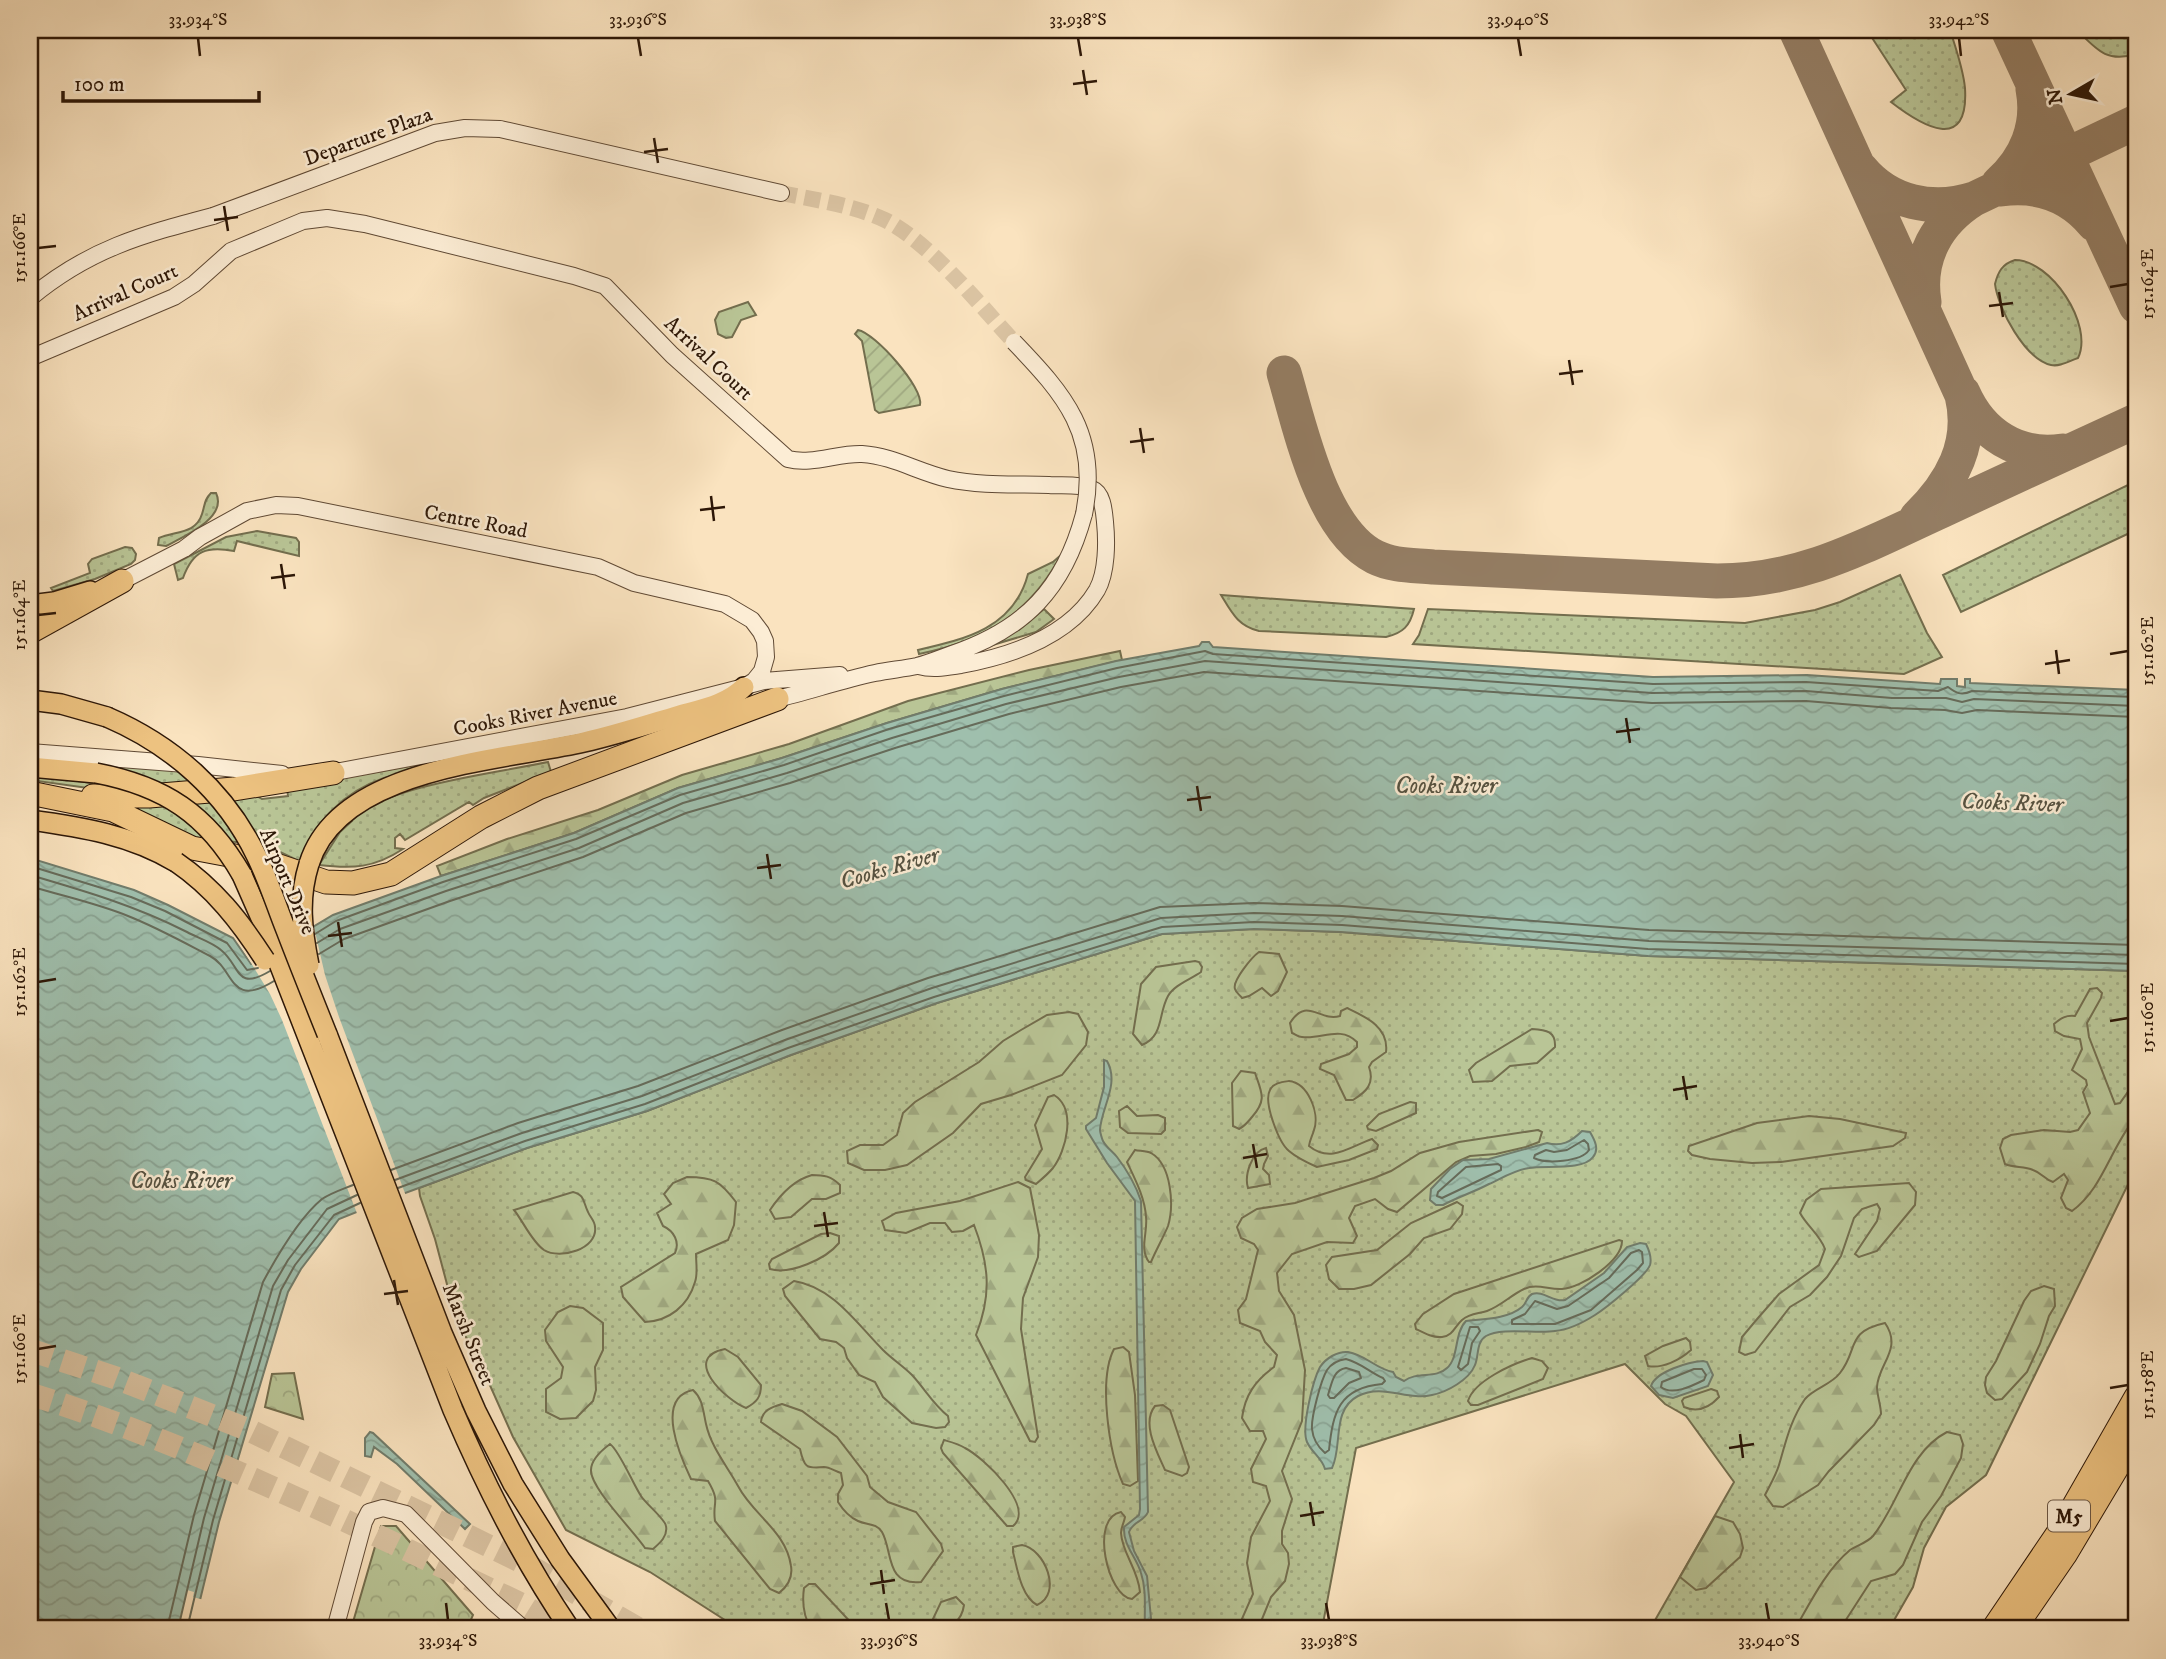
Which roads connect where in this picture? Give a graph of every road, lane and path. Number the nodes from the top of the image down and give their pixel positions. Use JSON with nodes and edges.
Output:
{"nodes":[{"id":1,"x":781,"y":193,"type":"tunnel mouth"},
{"id":2,"x":30,"y":298,"type":"edge"},
{"id":3,"x":1014,"y":342,"type":"tunnel mouth"},
{"id":4,"x":30,"y":358,"type":"edge"},
{"id":5,"x":122,"y":581,"type":"junction"},
{"id":6,"x":30,"y":605,"type":"edge"},
{"id":7,"x":30,"y":632,"type":"edge"},
{"id":8,"x":919,"y":666,"type":"junction"},
{"id":9,"x":874,"y":674,"type":"junction"},
{"id":10,"x":746,"y":686,"type":"junction"},
{"id":11,"x":777,"y":699,"type":"junction"},
{"id":12,"x":30,"y":700,"type":"edge"},
{"id":13,"x":30,"y":752,"type":"edge"},
{"id":14,"x":495,"y":760,"type":"junction"},
{"id":15,"x":30,"y":767,"type":"edge"},
{"id":16,"x":333,"y":773,"type":"junction"},
{"id":17,"x":30,"y":790,"type":"edge"},
{"id":18,"x":30,"y":820,"type":"edge"},
{"id":19,"x":318,"y":1037,"type":"junction"},
{"id":20,"x":409,"y":1272,"type":"junction"},
{"id":21,"x":2136,"y":1397,"type":"edge"},
{"id":22,"x":2136,"y":1436,"type":"edge"},
{"id":23,"x":335,"y":1629,"type":"edge"},
{"id":24,"x":524,"y":1629,"type":"edge"},
{"id":25,"x":570,"y":1629,"type":"edge"},
{"id":26,"x":611,"y":1629,"type":"edge"},
{"id":27,"x":1993,"y":1629,"type":"edge"},
{"id":28,"x":2014,"y":1629,"type":"edge"}],
"edges":[{"from":1,"to":2,"type":"street","name":"Departure Plaza","bridge":true},
{"from":3,"to":8,"type":"street","bridge":true},
{"from":4,"to":8,"type":"street","name":"Arrival Court"},
{"from":5,"to":6,"type":"main road"},
{"from":5,"to":7,"type":"highway"},
{"from":5,"to":10,"type":"street","name":"Centre Road"},
{"from":8,"to":9,"type":"street"},
{"from":9,"to":10,"type":"street","name":"Cooks River Avenue"},
{"from":9,"to":11,"type":"street"},
{"from":10,"to":14,"type":"main road"},
{"from":10,"to":16,"type":"street","name":"Cooks River Avenue"},
{"from":11,"to":14,"type":"main road"},
{"from":11,"to":17,"type":"highway"},
{"from":12,"to":19,"type":"main road","name":"Airport Drive","bridge":true},
{"from":13,"to":16,"type":"street","name":"Cooks River Avenue"},
{"from":14,"to":19,"type":"main road","bridge":true},
{"from":15,"to":19,"type":"main road","bridge":true},
{"from":16,"to":17,"type":"highway"},
{"from":18,"to":19,"type":"main road","bridge":true},
{"from":19,"to":20,"type":"main road","name":"Marsh Street"},
{"from":20,"to":25,"type":"main road","name":"Marsh Street"},
{"from":20,"to":26,"type":"main road","name":"Marsh Street"},
{"from":21,"to":27,"type":"highway","number":"M5"},
{"from":22,"to":28,"type":"highway","number":"M5"},
{"from":23,"to":24,"type":"street"}]}
